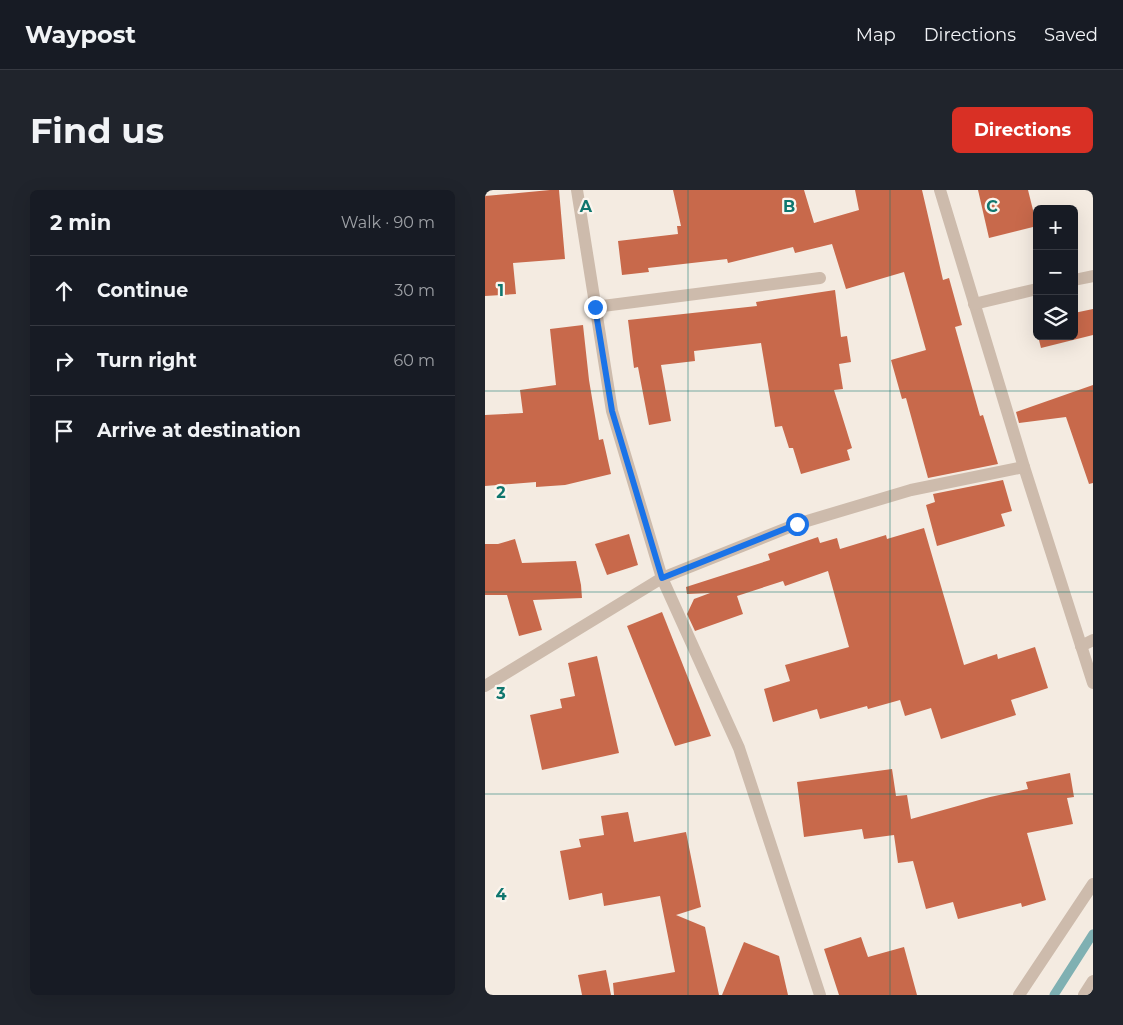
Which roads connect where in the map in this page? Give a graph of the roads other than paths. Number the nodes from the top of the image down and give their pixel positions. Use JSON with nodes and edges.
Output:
{"nodes":[{"id":1,"x":577,"y":190,"type":"edge"},
{"id":2,"x":940,"y":190,"type":"edge"},
{"id":3,"x":1093,"y":276,"type":"edge"},
{"id":4,"x":820,"y":278,"type":"dead end"},
{"id":5,"x":1078,"y":279,"type":"edge"},
{"id":6,"x":1033,"y":290,"type":"edge"},
{"id":7,"x":975,"y":304,"type":"junction"},
{"id":8,"x":595,"y":307,"type":"junction"},
{"id":9,"x":1024,"y":467,"type":"junction"},
{"id":10,"x":662,"y":578,"type":"junction"},
{"id":11,"x":1093,"y":640,"type":"edge"},
{"id":12,"x":1081,"y":646,"type":"junction"},
{"id":13,"x":1093,"y":683,"type":"edge"},
{"id":14,"x":485,"y":686,"type":"edge"},
{"id":15,"x":1093,"y":884,"type":"edge"},
{"id":16,"x":1093,"y":981,"type":"edge"},
{"id":17,"x":821,"y":995,"type":"edge"},
{"id":18,"x":1019,"y":995,"type":"edge"},
{"id":19,"x":1084,"y":995,"type":"edge"}],
"edges":[{"from":1,"to":8,"type":"street"},
{"from":2,"to":7,"type":"street"},
{"from":3,"to":5,"type":"street"},
{"from":4,"to":8,"type":"street"},
{"from":6,"to":7,"type":"street"},
{"from":7,"to":9,"type":"street"},
{"from":8,"to":10,"type":"street"},
{"from":9,"to":10,"type":"street"},
{"from":9,"to":12,"type":"street"},
{"from":10,"to":14,"type":"street"},
{"from":10,"to":17,"type":"street"},
{"from":11,"to":12,"type":"street"},
{"from":12,"to":13,"type":"street"},
{"from":15,"to":18,"type":"street"},
{"from":16,"to":19,"type":"street"}]}
